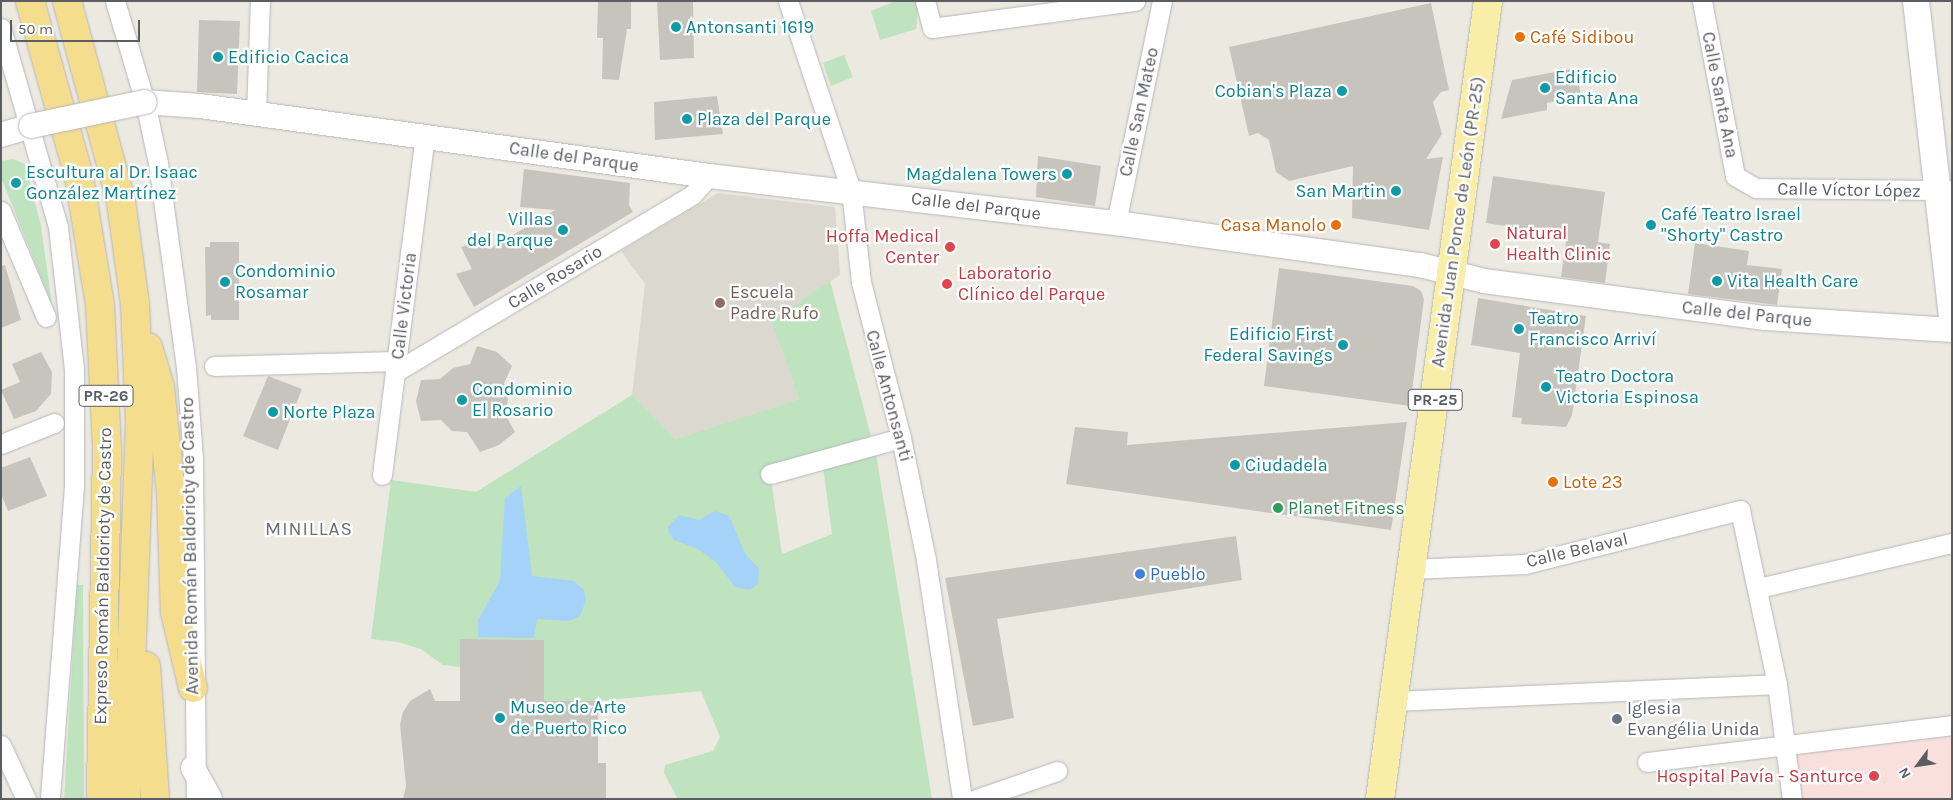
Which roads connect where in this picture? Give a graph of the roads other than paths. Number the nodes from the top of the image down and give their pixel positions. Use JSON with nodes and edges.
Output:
{"nodes":[{"id":1,"x":30,"y":1,"type":"edge"},
{"id":2,"x":67,"y":1,"type":"edge"},
{"id":3,"x":115,"y":1,"type":"edge"},
{"id":4,"x":260,"y":1,"type":"edge"},
{"id":5,"x":788,"y":1,"type":"edge"},
{"id":6,"x":925,"y":1,"type":"edge"},
{"id":7,"x":1135,"y":1,"type":"edge"},
{"id":8,"x":1162,"y":1,"type":"edge"},
{"id":9,"x":1488,"y":1,"type":"edge"},
{"id":10,"x":1702,"y":1,"type":"edge"},
{"id":11,"x":1916,"y":1,"type":"edge"},
{"id":12,"x":1,"y":28,"type":"edge"},
{"id":13,"x":145,"y":102,"type":"junction"},
{"id":14,"x":256,"y":114,"type":"junction"},
{"id":15,"x":31,"y":126,"type":"junction"},
{"id":16,"x":1,"y":136,"type":"edge"},
{"id":17,"x":425,"y":136,"type":"junction"},
{"id":18,"x":708,"y":176,"type":"junction"},
{"id":19,"x":1746,"y":184,"type":"joint"},
{"id":20,"x":851,"y":190,"type":"junction"},
{"id":21,"x":1946,"y":191,"type":"edge"},
{"id":22,"x":1,"y":211,"type":"edge"},
{"id":23,"x":1116,"y":223,"type":"junction"},
{"id":24,"x":1452,"y":272,"type":"junction"},
{"id":25,"x":135,"y":304,"type":"junction"},
{"id":26,"x":46,"y":317,"type":"dead end"},
{"id":27,"x":1952,"y":319,"type":"edge"},
{"id":28,"x":1952,"y":330,"type":"edge"},
{"id":29,"x":214,"y":366,"type":"dead end"},
{"id":30,"x":396,"y":366,"type":"junction"},
{"id":31,"x":54,"y":423,"type":"dead end"},
{"id":32,"x":901,"y":438,"type":"junction"},
{"id":33,"x":1,"y":444,"type":"edge"},
{"id":34,"x":770,"y":474,"type":"dead end"},
{"id":35,"x":382,"y":475,"type":"dead end"},
{"id":36,"x":136,"y":536,"type":"junction"},
{"id":37,"x":1952,"y":544,"type":"edge"},
{"id":38,"x":1411,"y":569,"type":"junction"},
{"id":39,"x":1758,"y":588,"type":"junction"},
{"id":40,"x":1777,"y":684,"type":"junction"},
{"id":41,"x":193,"y":688,"type":"junction"},
{"id":42,"x":1392,"y":701,"type":"junction"},
{"id":43,"x":1952,"y":725,"type":"edge"},
{"id":44,"x":1,"y":745,"type":"edge"},
{"id":45,"x":1785,"y":746,"type":"junction"},
{"id":46,"x":1647,"y":762,"type":"dead end"},
{"id":47,"x":193,"y":768,"type":"junction"},
{"id":48,"x":1057,"y":771,"type":"dead end"},
{"id":49,"x":26,"y":799,"type":"edge"},
{"id":50,"x":50,"y":799,"type":"edge"},
{"id":51,"x":101,"y":799,"type":"edge"},
{"id":52,"x":126,"y":799,"type":"edge"},
{"id":53,"x":155,"y":799,"type":"edge"},
{"id":54,"x":196,"y":799,"type":"edge"},
{"id":55,"x":210,"y":799,"type":"edge"},
{"id":56,"x":962,"y":799,"type":"edge"},
{"id":57,"x":976,"y":799,"type":"edge"},
{"id":58,"x":1380,"y":799,"type":"edge"},
{"id":59,"x":1792,"y":799,"type":"edge"}],
"edges":[{"from":1,"to":51,"type":"highway","name":"Expreso Román Baldorioty de Castro","number":"PR-26"},
{"from":2,"to":25,"type":"highway","name":"Expreso Román Baldorioty de Castro","number":"PR-26"},
{"from":3,"to":13,"type":"street","name":"Avenida Román Baldorioty de Castro"},
{"from":4,"to":14,"type":"street"},
{"from":5,"to":20,"type":"street","name":"Calle Antonsanti"},
{"from":6,"to":7,"type":"street"},
{"from":8,"to":23,"type":"street","name":"Calle San Mateo"},
{"from":9,"to":24,"type":"main road","name":"Avenida Juan Ponce de León (PR-25)","number":"PR-25"},
{"from":10,"to":19,"type":"street","name":"Calle Santa Ana"},
{"from":11,"to":21,"type":"main road"},
{"from":12,"to":15,"type":"street"},
{"from":13,"to":14,"type":"street","name":"Calle del Parque"},
{"from":13,"to":15,"type":"street","name":"Calle del Parque","bridge":true},
{"from":13,"to":41,"type":"street","name":"Avenida Román Baldorioty de Castro"},
{"from":14,"to":17,"type":"street","name":"Calle del Parque"},
{"from":15,"to":16,"type":"street","name":"Calle del Parque"},
{"from":15,"to":50,"type":"street"},
{"from":17,"to":18,"type":"street","name":"Calle del Parque"},
{"from":17,"to":30,"type":"street","name":"Calle Victoria"},
{"from":18,"to":20,"type":"street","name":"Calle del Parque"},
{"from":18,"to":30,"type":"street","name":"Calle Rosario"},
{"from":19,"to":21,"type":"street","name":"Calle Víctor López"},
{"from":20,"to":23,"type":"street","name":"Calle del Parque"},
{"from":20,"to":32,"type":"street","name":"Calle Antonsanti"},
{"from":21,"to":27,"type":"main road"},
{"from":22,"to":26,"type":"street"},
{"from":23,"to":24,"type":"street","name":"Calle del Parque"},
{"from":24,"to":28,"type":"street","name":"Calle del Parque"},
{"from":24,"to":38,"type":"main road","name":"Avenida Juan Ponce de León (PR-25)","number":"PR-25"},
{"from":25,"to":36,"type":"highway","name":"Expreso Román Baldorioty de Castro","number":"PR-26"},
{"from":25,"to":41,"type":"highway"},
{"from":29,"to":30,"type":"street","name":"Calle Rosario"},
{"from":30,"to":35,"type":"street","name":"Calle Victoria"},
{"from":31,"to":33,"type":"street"},
{"from":32,"to":34,"type":"street"},
{"from":32,"to":56,"type":"street","name":"Calle Antonsanti"},
{"from":36,"to":52,"type":"highway","name":"Expreso Román Baldorioty de Castro","number":"PR-26"},
{"from":36,"to":53,"type":"highway"},
{"from":37,"to":39,"type":"street"},
{"from":38,"to":39,"type":"street","name":"Calle Belaval"},
{"from":38,"to":42,"type":"main road","name":"Avenida Juan Ponce de León (PR-25)","number":"PR-25"},
{"from":39,"to":40,"type":"street"},
{"from":40,"to":42,"type":"street"},
{"from":40,"to":45,"type":"street"},
{"from":41,"to":47,"type":"street","name":"Avenida Román Baldorioty de Castro"},
{"from":42,"to":58,"type":"main road","name":"Avenida Juan Ponce de León (PR-25)","number":"PR-25"},
{"from":43,"to":45,"type":"street"},
{"from":44,"to":49,"type":"street"},
{"from":45,"to":46,"type":"street"},
{"from":45,"to":59,"type":"street"},
{"from":47,"to":54,"type":"street","name":"Avenida Román Baldorioty de Castro"},
{"from":47,"to":55,"type":"street"},
{"from":48,"to":57,"type":"street"}]}
